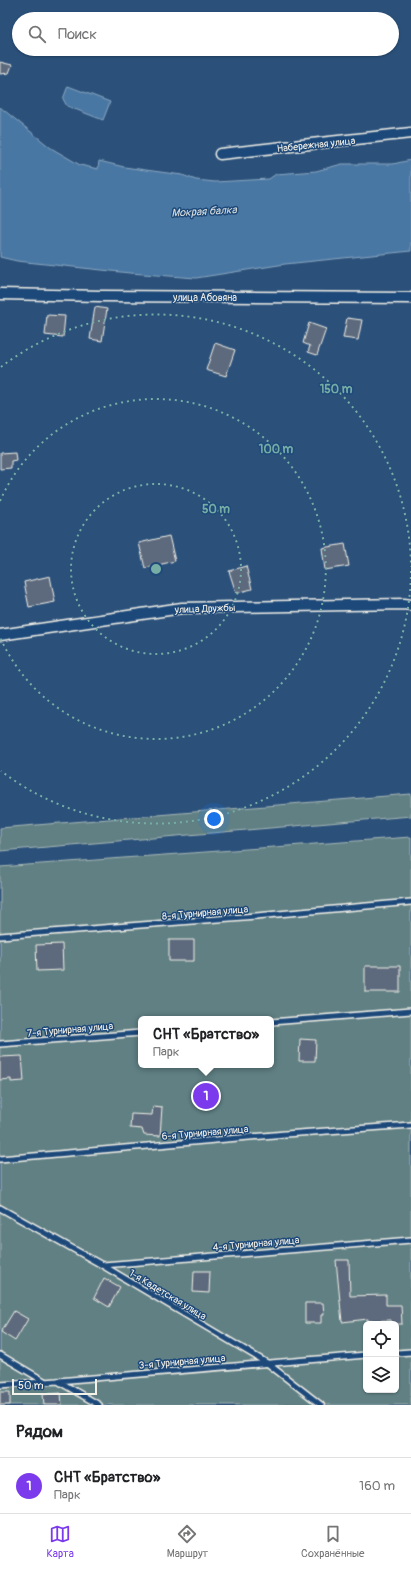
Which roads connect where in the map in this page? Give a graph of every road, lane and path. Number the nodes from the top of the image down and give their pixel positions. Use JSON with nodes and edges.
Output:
{"nodes":[{"id":1,"x":411,"y":133,"type":"edge"},
{"id":2,"x":220,"y":154,"type":"dead end"},
{"id":3,"x":0,"y":294,"type":"edge"},
{"id":4,"x":411,"y":298,"type":"edge"},
{"id":5,"x":411,"y":605,"type":"edge"},
{"id":6,"x":0,"y":635,"type":"edge"},
{"id":7,"x":411,"y":902,"type":"edge"},
{"id":8,"x":0,"y":936,"type":"edge"},
{"id":9,"x":411,"y":1011,"type":"edge"},
{"id":10,"x":274,"y":1022,"type":"edge"},
{"id":11,"x":138,"y":1033,"type":"edge"},
{"id":12,"x":0,"y":1044,"type":"edge"},
{"id":13,"x":411,"y":1125,"type":"edge"},
{"id":14,"x":0,"y":1159,"type":"edge"},
{"id":15,"x":0,"y":1208,"type":"edge"},
{"id":16,"x":411,"y":1240,"type":"edge"},
{"id":17,"x":102,"y":1265,"type":"junction"},
{"id":18,"x":411,"y":1352,"type":"edge"},
{"id":19,"x":399,"y":1353,"type":"edge"},
{"id":20,"x":0,"y":1355,"type":"edge"},
{"id":21,"x":363,"y":1355,"type":"edge"},
{"id":22,"x":267,"y":1363,"type":"junction"},
{"id":23,"x":44,"y":1381,"type":"junction"},
{"id":24,"x":58,"y":1381,"type":"junction"},
{"id":25,"x":0,"y":1384,"type":"edge"},
{"id":26,"x":99,"y":1405,"type":"edge"},
{"id":27,"x":321,"y":1405,"type":"edge"}],
"edges":[{"from":1,"to":2,"type":"street","name":"Набережная улица"},
{"from":3,"to":4,"type":"street","name":"улица Абовяна"},
{"from":5,"to":6,"type":"street","name":"улица Дружбы"},
{"from":7,"to":8,"type":"lane","name":"8-я Турнирная улица"},
{"from":9,"to":10,"type":"lane"},
{"from":11,"to":12,"type":"lane","name":"7-я Турнирная улица"},
{"from":13,"to":14,"type":"lane","name":"6-я Турнирная улица"},
{"from":15,"to":17,"type":"lane","name":"1-я Кадетская улица"},
{"from":16,"to":17,"type":"lane","name":"4-я Турнирная улица"},
{"from":17,"to":22,"type":"lane","name":"1-я Кадетская улица"},
{"from":18,"to":19,"type":"lane"},
{"from":20,"to":23,"type":"lane"},
{"from":21,"to":22,"type":"lane","name":"3-я Турнирная улица"},
{"from":22,"to":24,"type":"lane","name":"3-я Турнирная улица"},
{"from":22,"to":27,"type":"lane","name":"1-я Кадетская улица"},
{"from":23,"to":24,"type":"lane","name":"3-я Турнирная улица"},
{"from":23,"to":25,"type":"lane","name":"3-я Турнирная улица"},
{"from":24,"to":26,"type":"lane"}]}
